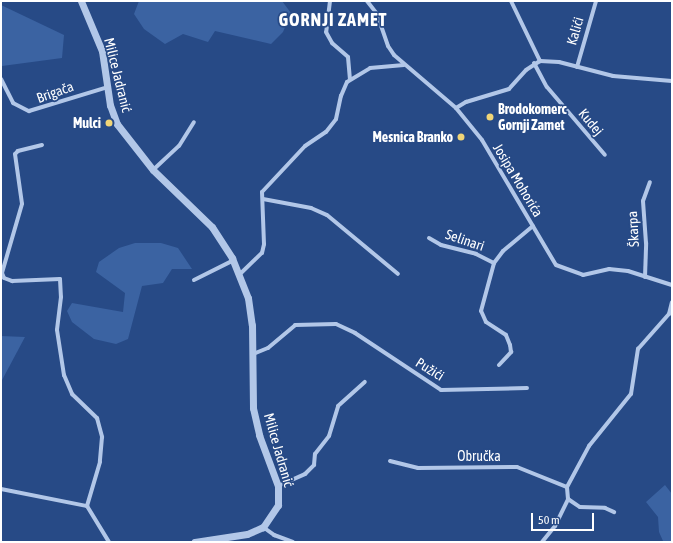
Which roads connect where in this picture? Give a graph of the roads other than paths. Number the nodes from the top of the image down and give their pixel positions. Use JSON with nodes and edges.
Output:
{"nodes":[{"id":1,"x":82,"y":1,"type":"edge"},
{"id":2,"x":330,"y":1,"type":"edge"},
{"id":3,"x":367,"y":1,"type":"edge"},
{"id":4,"x":511,"y":1,"type":"edge"},
{"id":5,"x":596,"y":1,"type":"edge"},
{"id":6,"x":540,"y":61,"type":"junction"},
{"id":7,"x":534,"y":63,"type":"junction"},
{"id":8,"x":404,"y":64,"type":"junction"},
{"id":9,"x":577,"y":67,"type":"junction"},
{"id":10,"x":350,"y":79,"type":"junction"},
{"id":11,"x":1,"y":80,"type":"edge"},
{"id":12,"x":672,"y":81,"type":"edge"},
{"id":13,"x":108,"y":86,"type":"junction"},
{"id":14,"x":456,"y":108,"type":"junction"},
{"id":15,"x":194,"y":122,"type":"dead end"},
{"id":16,"x":42,"y":145,"type":"dead end"},
{"id":17,"x":605,"y":155,"type":"dead end"},
{"id":18,"x":153,"y":170,"type":"junction"},
{"id":19,"x":650,"y":182,"type":"dead end"},
{"id":20,"x":263,"y":199,"type":"junction"},
{"id":21,"x":533,"y":226,"type":"junction"},
{"id":22,"x":429,"y":238,"type":"dead end"},
{"id":23,"x":234,"y":260,"type":"junction"},
{"id":24,"x":494,"y":263,"type":"junction"},
{"id":25,"x":240,"y":274,"type":"junction"},
{"id":26,"x":398,"y":274,"type":"dead end"},
{"id":27,"x":645,"y":277,"type":"junction"},
{"id":28,"x":194,"y":280,"type":"dead end"},
{"id":29,"x":672,"y":285,"type":"edge"},
{"id":30,"x":672,"y":302,"type":"edge"},
{"id":31,"x":253,"y":354,"type":"junction"},
{"id":32,"x":499,"y":365,"type":"dead end"},
{"id":33,"x":365,"y":382,"type":"dead end"},
{"id":34,"x":528,"y":388,"type":"dead end"},
{"id":35,"x":390,"y":461,"type":"dead end"},
{"id":36,"x":278,"y":486,"type":"junction"},
{"id":37,"x":567,"y":486,"type":"junction"},
{"id":38,"x":1,"y":489,"type":"edge"},
{"id":39,"x":568,"y":500,"type":"junction"},
{"id":40,"x":87,"y":506,"type":"junction"},
{"id":41,"x":614,"y":512,"type":"dead end"},
{"id":42,"x":263,"y":527,"type":"junction"},
{"id":43,"x":274,"y":535,"type":"junction"},
{"id":44,"x":109,"y":542,"type":"edge"},
{"id":45,"x":195,"y":542,"type":"edge"},
{"id":46,"x":274,"y":542,"type":"edge"},
{"id":47,"x":293,"y":542,"type":"edge"},
{"id":48,"x":542,"y":542,"type":"edge"}],
"edges":[{"from":1,"to":13,"type":"street","name":"Milice Jadranić"},
{"from":2,"to":10,"type":"street"},
{"from":3,"to":8,"type":"street","name":"Josipa Mohorića"},
{"from":4,"to":6,"type":"street"},
{"from":5,"to":9,"type":"street","name":"Kalići"},
{"from":6,"to":7,"type":"street"},
{"from":6,"to":9,"type":"street"},
{"from":7,"to":14,"type":"street"},
{"from":7,"to":17,"type":"street","name":"Kudej"},
{"from":8,"to":10,"type":"street"},
{"from":8,"to":14,"type":"street","name":"Josipa Mohorića"},
{"from":9,"to":12,"type":"street"},
{"from":10,"to":20,"type":"street"},
{"from":11,"to":13,"type":"street","name":"Brigača"},
{"from":13,"to":18,"type":"street","name":"Milice Jadranić"},
{"from":14,"to":21,"type":"street","name":"Josipa Mohorića"},
{"from":15,"to":18,"type":"street"},
{"from":16,"to":40,"type":"street"},
{"from":18,"to":23,"type":"street","name":"Milice Jadranić"},
{"from":19,"to":27,"type":"street","name":"Škarpa"},
{"from":20,"to":25,"type":"street"},
{"from":20,"to":26,"type":"street"},
{"from":21,"to":24,"type":"street","name":"Selinari"},
{"from":21,"to":27,"type":"street","name":"Josipa Mohorića"},
{"from":22,"to":24,"type":"street","name":"Selinari"},
{"from":23,"to":25,"type":"street","name":"Milice Jadranić"},
{"from":23,"to":28,"type":"street"},
{"from":24,"to":32,"type":"street","name":"Selinari"},
{"from":25,"to":31,"type":"street","name":"Milice Jadranić"},
{"from":27,"to":29,"type":"street","name":"Josipa Mohorića"},
{"from":30,"to":37,"type":"street"},
{"from":31,"to":34,"type":"street","name":"Pužići"},
{"from":31,"to":36,"type":"street","name":"Milice Jadranić"},
{"from":33,"to":36,"type":"street"},
{"from":35,"to":37,"type":"street","name":"Obručka"},
{"from":36,"to":42,"type":"street","name":"Milice Jadranić"},
{"from":37,"to":39,"type":"street"},
{"from":38,"to":40,"type":"street"},
{"from":39,"to":41,"type":"street"},
{"from":39,"to":48,"type":"street"},
{"from":40,"to":44,"type":"street"},
{"from":42,"to":43,"type":"street"},
{"from":42,"to":45,"type":"street"},
{"from":43,"to":46,"type":"street"},
{"from":43,"to":47,"type":"street"}]}
